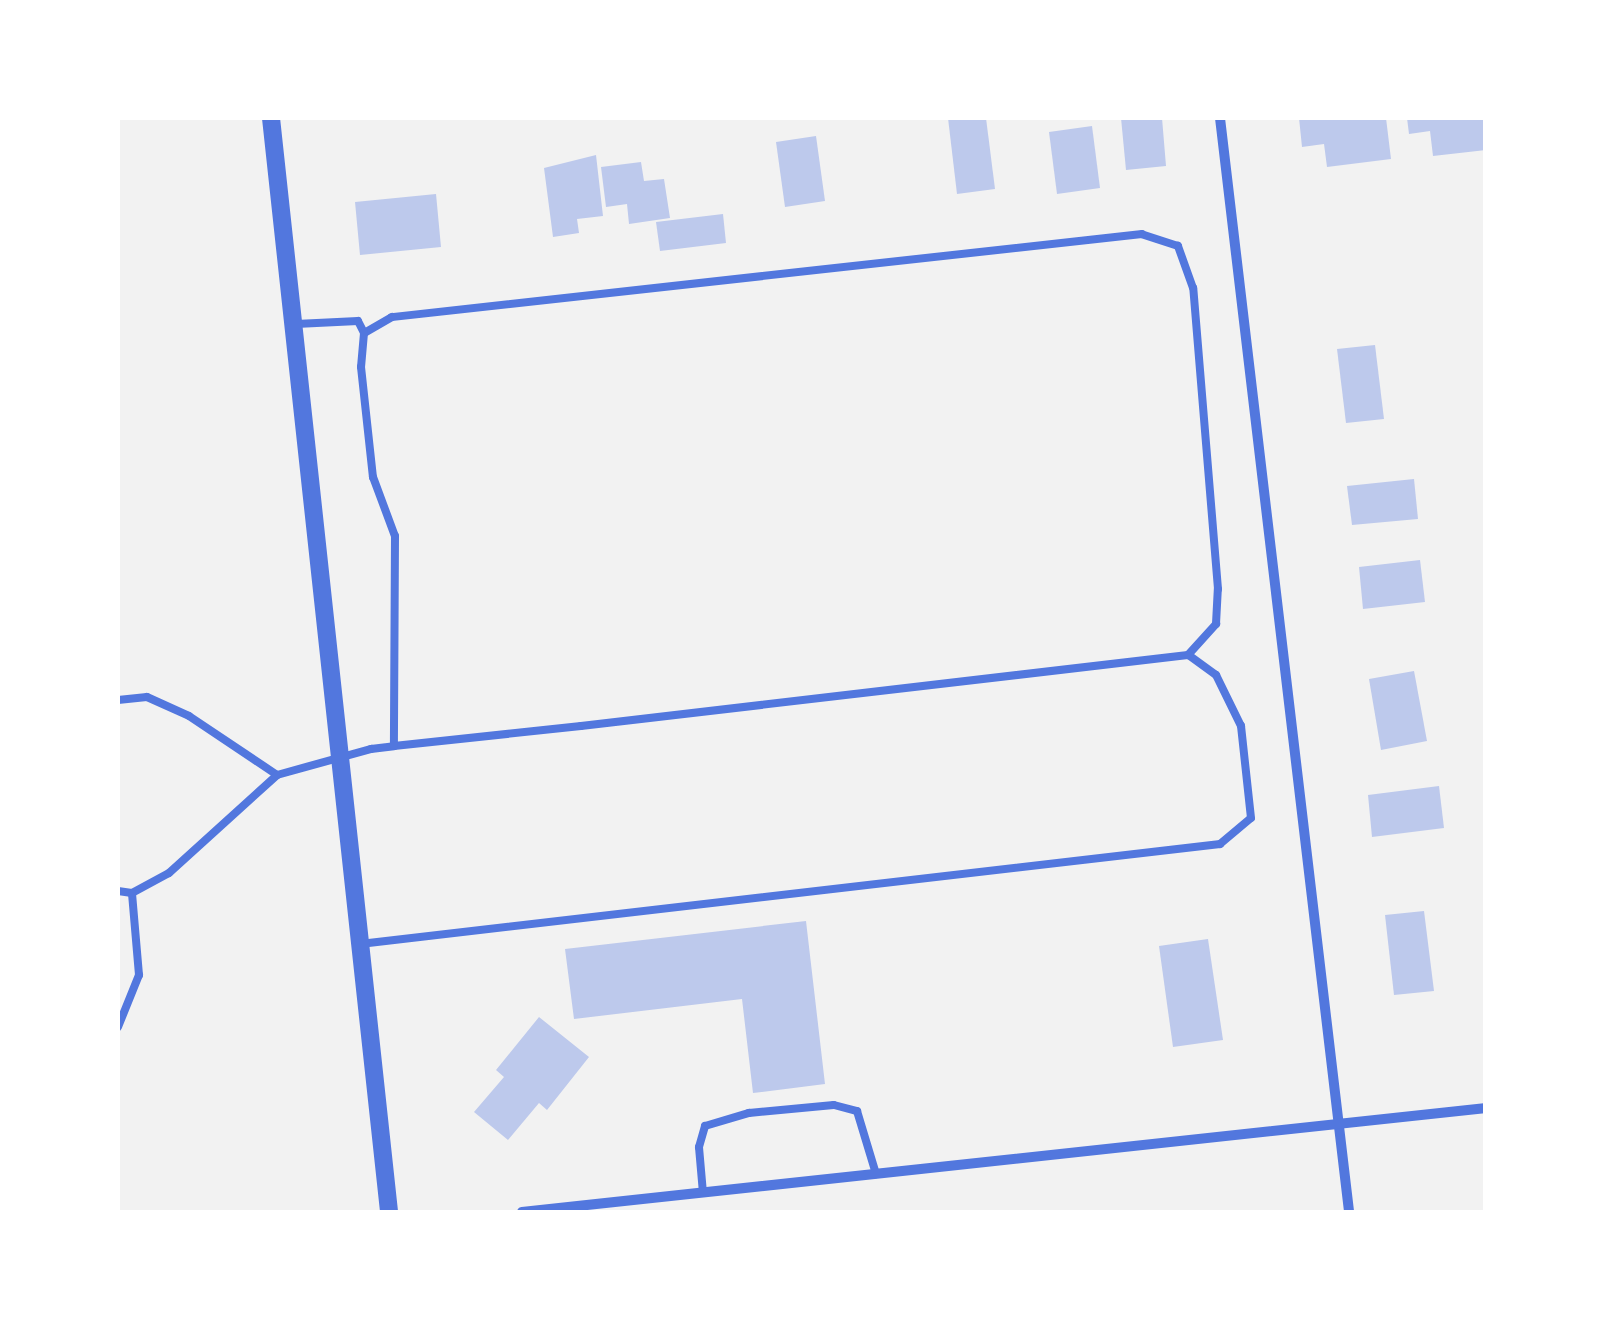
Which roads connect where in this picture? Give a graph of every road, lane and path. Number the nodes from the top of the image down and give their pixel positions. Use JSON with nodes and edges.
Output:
{"nodes":[{"id":1,"x":274,"y":118,"type":"edge"},
{"id":2,"x":1220,"y":118,"type":"edge"},
{"id":3,"x":294,"y":324,"type":"junction"},
{"id":4,"x":364,"y":332,"type":"junction"},
{"id":5,"x":1188,"y":655,"type":"junction"},
{"id":6,"x":118,"y":700,"type":"edge"},
{"id":7,"x":394,"y":746,"type":"junction"},
{"id":8,"x":340,"y":761,"type":"junction"},
{"id":9,"x":277,"y":774,"type":"junction"},
{"id":10,"x":118,"y":891,"type":"edge"},
{"id":11,"x":132,"y":894,"type":"junction"},
{"id":12,"x":360,"y":944,"type":"junction"},
{"id":13,"x":118,"y":1027,"type":"edge"},
{"id":14,"x":1486,"y":1108,"type":"edge"},
{"id":15,"x":1340,"y":1124,"type":"junction"},
{"id":16,"x":876,"y":1174,"type":"junction"},
{"id":17,"x":703,"y":1193,"type":"junction"},
{"id":18,"x":389,"y":1212,"type":"edge"},
{"id":19,"x":522,"y":1212,"type":"edge"},
{"id":20,"x":1349,"y":1212,"type":"edge"}],
"edges":[{"from":1,"to":3,"type":"street"},
{"from":2,"to":15,"type":"street"},
{"from":3,"to":4,"type":"lane"},
{"from":3,"to":8,"type":"street"},
{"from":4,"to":5,"type":"lane"},
{"from":4,"to":7,"type":"lane"},
{"from":5,"to":7,"type":"lane"},
{"from":5,"to":12,"type":"lane"},
{"from":6,"to":9,"type":"lane"},
{"from":7,"to":8,"type":"lane"},
{"from":8,"to":9,"type":"lane"},
{"from":8,"to":12,"type":"street"},
{"from":9,"to":11,"type":"lane"},
{"from":10,"to":11,"type":"lane"},
{"from":11,"to":13,"type":"lane"},
{"from":12,"to":18,"type":"street"},
{"from":14,"to":15,"type":"street"},
{"from":15,"to":16,"type":"street"},
{"from":15,"to":20,"type":"street"},
{"from":16,"to":17,"type":"street"},
{"from":16,"to":17,"type":"lane"},
{"from":17,"to":19,"type":"street"}]}
